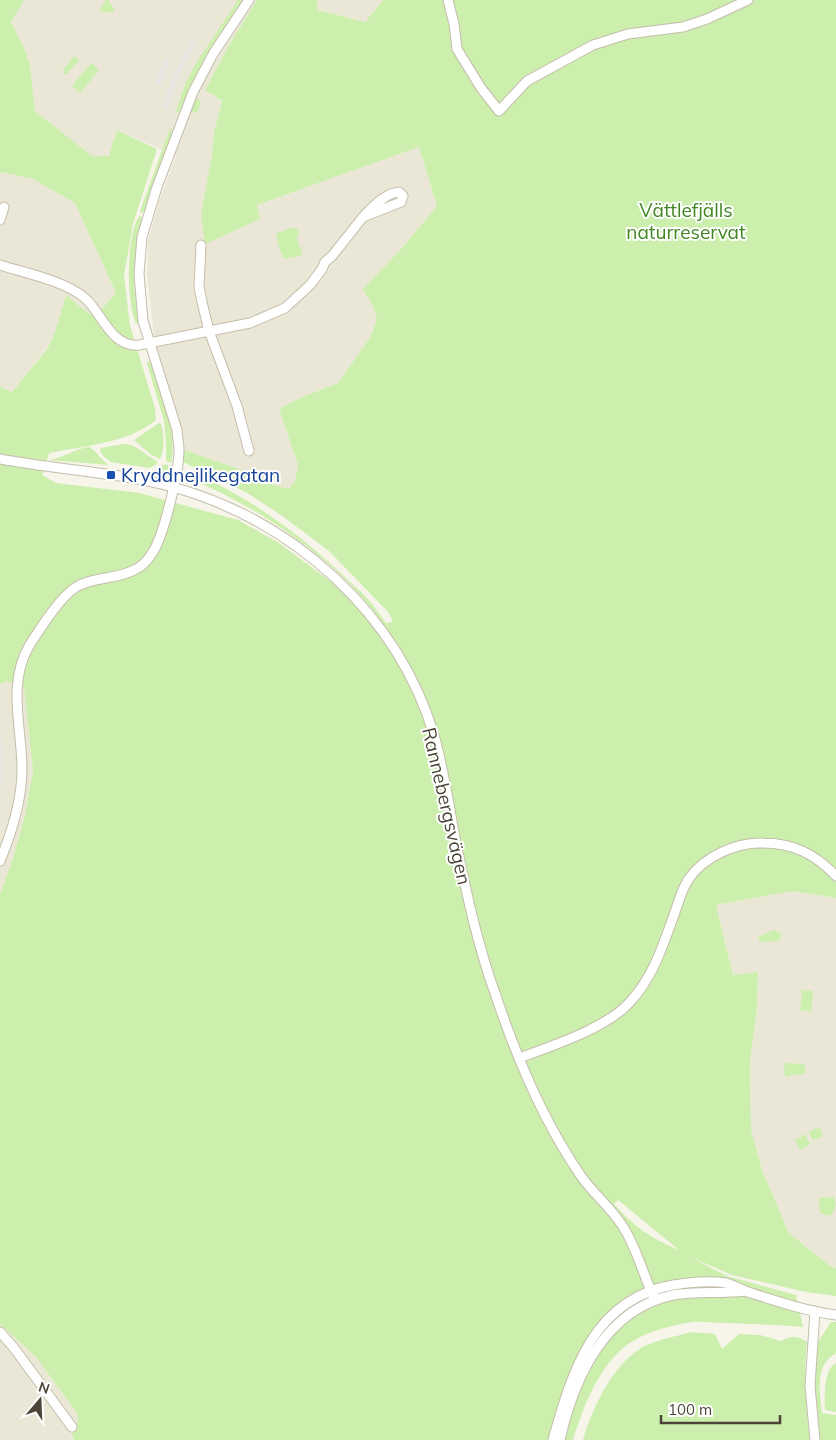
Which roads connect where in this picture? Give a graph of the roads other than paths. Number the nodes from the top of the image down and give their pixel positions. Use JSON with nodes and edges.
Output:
{"nodes":[{"id":1,"x":249,"y":0,"type":"edge"},
{"id":2,"x":448,"y":0,"type":"edge"},
{"id":3,"x":748,"y":0,"type":"edge"},
{"id":4,"x":4,"y":207,"type":"dead end"},
{"id":5,"x":363,"y":217,"type":"dead end"},
{"id":6,"x":0,"y":220,"type":"edge"},
{"id":7,"x":201,"y":245,"type":"dead end"},
{"id":8,"x":0,"y":264,"type":"edge"},
{"id":9,"x":210,"y":331,"type":"junction"},
{"id":10,"x":149,"y":343,"type":"junction"},
{"id":11,"x":249,"y":451,"type":"dead end"},
{"id":12,"x":0,"y":459,"type":"edge"},
{"id":13,"x":173,"y":487,"type":"junction"},
{"id":14,"x":2,"y":850,"type":"edge"},
{"id":15,"x":0,"y":861,"type":"edge"},
{"id":16,"x":836,"y":876,"type":"edge"},
{"id":17,"x":519,"y":1058,"type":"junction"},
{"id":18,"x":651,"y":1291,"type":"junction"},
{"id":19,"x":745,"y":1291,"type":"junction"},
{"id":20,"x":655,"y":1300,"type":"junction"},
{"id":21,"x":815,"y":1311,"type":"junction"},
{"id":22,"x":836,"y":1315,"type":"edge"},
{"id":23,"x":0,"y":1332,"type":"edge"},
{"id":24,"x":72,"y":1427,"type":"dead end"},
{"id":25,"x":553,"y":1440,"type":"edge"},
{"id":26,"x":560,"y":1440,"type":"edge"},
{"id":27,"x":815,"y":1440,"type":"edge"}],
"edges":[{"from":1,"to":10,"type":"street"},
{"from":2,"to":3,"type":"street"},
{"from":4,"to":6,"type":"street"},
{"from":5,"to":9,"type":"street"},
{"from":7,"to":9,"type":"street"},
{"from":8,"to":10,"type":"street"},
{"from":9,"to":10,"type":"street"},
{"from":9,"to":11,"type":"street"},
{"from":10,"to":13,"type":"street"},
{"from":12,"to":13,"type":"street","name":"Rannebergsvägen"},
{"from":13,"to":14,"type":"street"},
{"from":13,"to":17,"type":"street","name":"Rannebergsvägen"},
{"from":14,"to":15,"type":"street"},
{"from":16,"to":17,"type":"street"},
{"from":17,"to":18,"type":"street","name":"Rannebergsvägen"},
{"from":18,"to":19,"type":"street"},
{"from":18,"to":20,"type":"street","name":"Rannebergsvägen"},
{"from":18,"to":25,"type":"street"},
{"from":19,"to":20,"type":"street"},
{"from":19,"to":21,"type":"street"},
{"from":20,"to":26,"type":"street"},
{"from":21,"to":22,"type":"street"},
{"from":21,"to":27,"type":"street"},
{"from":23,"to":24,"type":"street"}]}
